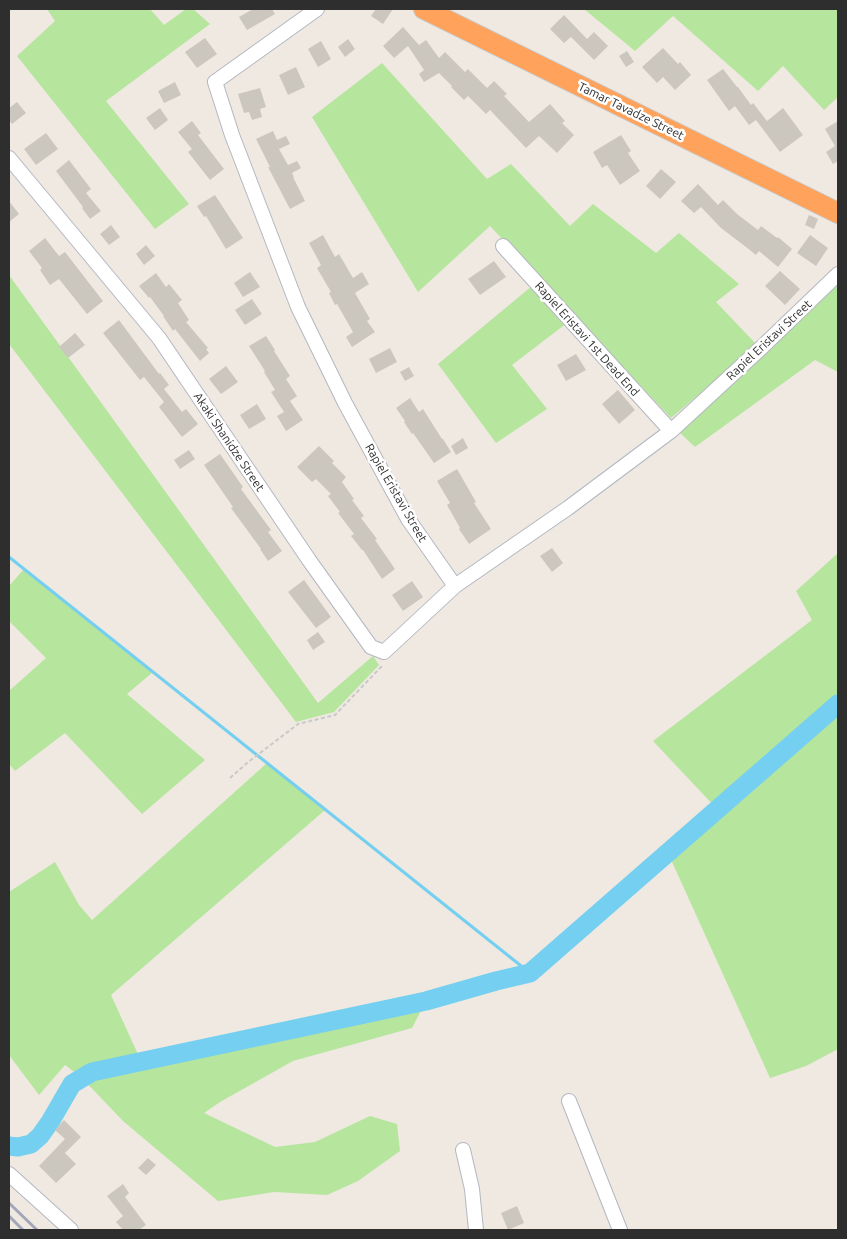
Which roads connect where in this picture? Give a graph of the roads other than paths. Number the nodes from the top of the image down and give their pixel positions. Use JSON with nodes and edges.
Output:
{"nodes":[{"id":1,"x":317,"y":9,"type":"edge"},
{"id":2,"x":424,"y":9,"type":"edge"},
{"id":3,"x":9,"y":158,"type":"edge"},
{"id":4,"x":838,"y":213,"type":"edge"},
{"id":5,"x":503,"y":246,"type":"dead end"},
{"id":6,"x":838,"y":274,"type":"edge"},
{"id":7,"x":671,"y":431,"type":"junction"},
{"id":8,"x":455,"y":586,"type":"junction"},
{"id":9,"x":570,"y":1101,"type":"dead end"},
{"id":10,"x":463,"y":1150,"type":"dead end"},
{"id":11,"x":9,"y":1174,"type":"edge"},
{"id":12,"x":71,"y":1230,"type":"edge"},
{"id":13,"x":476,"y":1230,"type":"edge"},
{"id":14,"x":620,"y":1230,"type":"edge"}],
"edges":[{"from":1,"to":8,"type":"street","name":"Rapiel Eristavi Street"},
{"from":2,"to":4,"type":"highway","name":"Tamar Tavadze Street"},
{"from":3,"to":8,"type":"street","name":"Akaki Shanidze Street"},
{"from":5,"to":7,"type":"street","name":"Rapiel Eristavi 1st Dead End"},
{"from":6,"to":7,"type":"street","name":"Rapiel Eristavi Street"},
{"from":7,"to":8,"type":"street","name":"Rapiel Eristavi Street"},
{"from":9,"to":14,"type":"street"},
{"from":10,"to":13,"type":"street"},
{"from":11,"to":12,"type":"street"}]}
